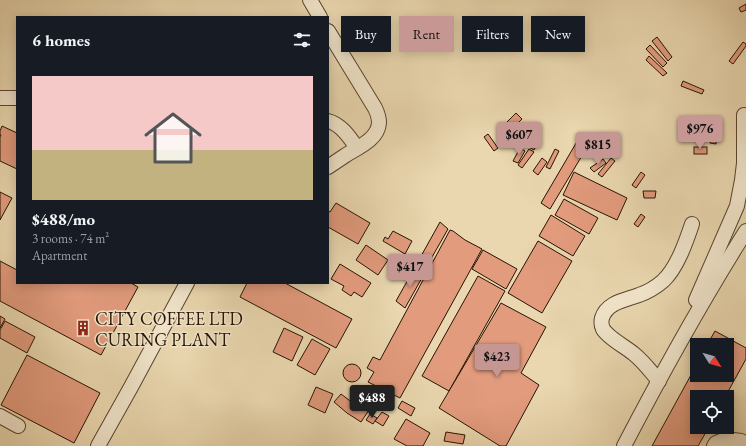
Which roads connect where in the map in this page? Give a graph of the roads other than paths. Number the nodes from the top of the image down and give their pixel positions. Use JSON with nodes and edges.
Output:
{"nodes":[{"id":1,"x":310,"y":0,"type":"edge"},
{"id":2,"x":319,"y":16,"type":"edge"},
{"id":3,"x":329,"y":33,"type":"edge"},
{"id":4,"x":0,"y":98,"type":"edge"},
{"id":5,"x":16,"y":98,"type":"edge"},
{"id":6,"x":744,"y":115,"type":"dead end"},
{"id":7,"x":329,"y":121,"type":"edge"},
{"id":8,"x":357,"y":148,"type":"junction"},
{"id":9,"x":329,"y":166,"type":"edge"},
{"id":10,"x":692,"y":224,"type":"dead end"},
{"id":11,"x":746,"y":232,"type":"edge"},
{"id":12,"x":186,"y":284,"type":"edge"},
{"id":13,"x":687,"y":331,"type":"junction"},
{"id":14,"x":659,"y":381,"type":"junction"},
{"id":15,"x":0,"y":416,"type":"edge"},
{"id":16,"x":18,"y":426,"type":"dead end"},
{"id":17,"x":746,"y":444,"type":"edge"},
{"id":18,"x":98,"y":446,"type":"edge"},
{"id":19,"x":624,"y":446,"type":"edge"},
{"id":20,"x":714,"y":446,"type":"edge"}],
"edges":[{"from":1,"to":2,"type":"lane"},
{"from":3,"to":8,"type":"lane"},
{"from":4,"to":5,"type":"lane"},
{"from":6,"to":13,"type":"lane"},
{"from":7,"to":8,"type":"lane"},
{"from":8,"to":9,"type":"lane"},
{"from":10,"to":14,"type":"lane"},
{"from":11,"to":13,"type":"lane"},
{"from":12,"to":18,"type":"lane"},
{"from":13,"to":14,"type":"lane"},
{"from":14,"to":19,"type":"lane"},
{"from":15,"to":16,"type":"lane"},
{"from":17,"to":20,"type":"lane"}]}
